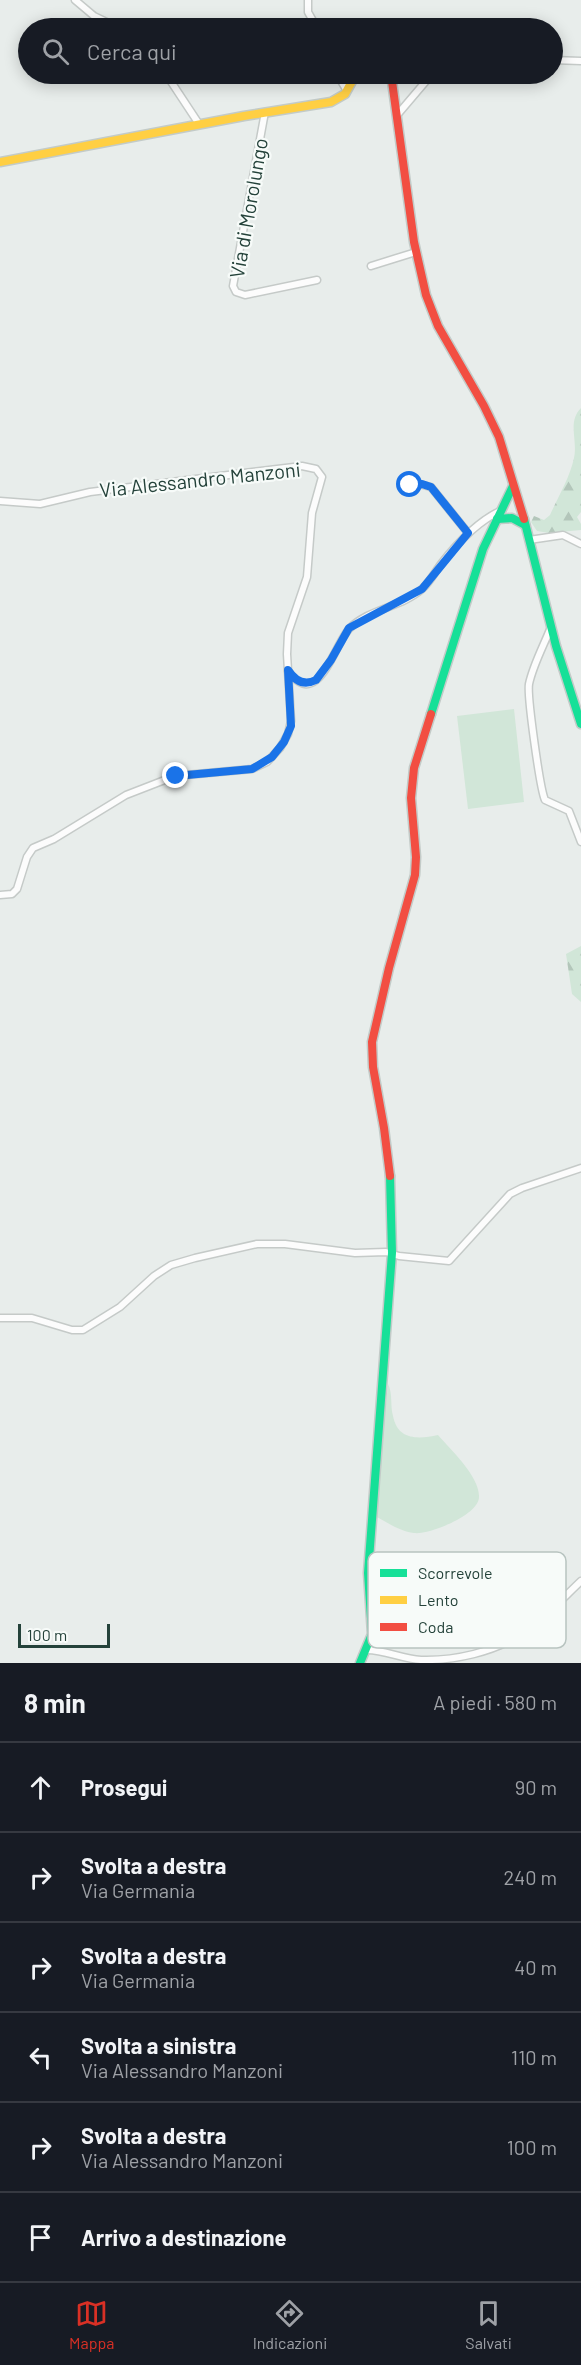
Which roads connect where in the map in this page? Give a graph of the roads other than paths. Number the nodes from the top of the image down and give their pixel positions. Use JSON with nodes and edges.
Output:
{"nodes":[{"id":1,"x":75,"y":0,"type":"edge"},
{"id":2,"x":308,"y":0,"type":"edge"},
{"id":3,"x":98,"y":18,"type":"edge"},
{"id":4,"x":311,"y":18,"type":"edge"},
{"id":5,"x":563,"y":60,"type":"edge"},
{"id":6,"x":581,"y":61,"type":"edge"},
{"id":7,"x":173,"y":84,"type":"edge"},
{"id":8,"x":343,"y":84,"type":"edge"},
{"id":9,"x":351,"y":84,"type":"edge"},
{"id":10,"x":393,"y":84,"type":"edge"},
{"id":11,"x":424,"y":84,"type":"edge"},
{"id":12,"x":347,"y":91,"type":"junction"},
{"id":13,"x":265,"y":112,"type":"junction"},
{"id":14,"x":398,"y":114,"type":"junction"},
{"id":15,"x":199,"y":124,"type":"junction"},
{"id":16,"x":0,"y":162,"type":"edge"},
{"id":17,"x":416,"y":252,"type":"junction"},
{"id":18,"x":371,"y":266,"type":"dead end"},
{"id":19,"x":317,"y":280,"type":"dead end"},
{"id":20,"x":513,"y":486,"type":"junction"},
{"id":21,"x":404,"y":487,"type":"dead end"},
{"id":22,"x":0,"y":501,"type":"edge"},
{"id":23,"x":505,"y":506,"type":"junction"},
{"id":24,"x":522,"y":512,"type":"junction"},
{"id":25,"x":497,"y":519,"type":"junction"},
{"id":26,"x":525,"y":525,"type":"junction"},
{"id":27,"x":468,"y":533,"type":"junction"},
{"id":28,"x":529,"y":540,"type":"junction"},
{"id":29,"x":581,"y":544,"type":"edge"},
{"id":30,"x":551,"y":627,"type":"junction"},
{"id":31,"x":288,"y":670,"type":"junction"},
{"id":32,"x":581,"y":724,"type":"edge"},
{"id":33,"x":581,"y":842,"type":"edge"},
{"id":34,"x":0,"y":895,"type":"edge"},
{"id":35,"x":581,"y":1168,"type":"edge"},
{"id":36,"x":392,"y":1253,"type":"junction"},
{"id":37,"x":0,"y":1318,"type":"edge"},
{"id":38,"x":370,"y":1552,"type":"edge"},
{"id":39,"x":581,"y":1581,"type":"edge"},
{"id":40,"x":566,"y":1595,"type":"edge"},
{"id":41,"x":368,"y":1647,"type":"edge"},
{"id":42,"x":490,"y":1648,"type":"edge"},
{"id":43,"x":367,"y":1650,"type":"junction"},
{"id":44,"x":360,"y":1663,"type":"edge"}],
"edges":[{"from":1,"to":3,"type":"street"},
{"from":2,"to":4,"type":"street"},
{"from":5,"to":6,"type":"street"},
{"from":7,"to":15,"type":"street"},
{"from":8,"to":12,"type":"street"},
{"from":9,"to":12,"type":"street"},
{"from":10,"to":14,"type":"street"},
{"from":11,"to":14,"type":"street"},
{"from":12,"to":13,"type":"street"},
{"from":13,"to":15,"type":"street"},
{"from":13,"to":19,"type":"street","name":"Via di Morolungo"},
{"from":14,"to":17,"type":"street"},
{"from":15,"to":16,"type":"street"},
{"from":17,"to":18,"type":"street"},
{"from":17,"to":20,"type":"street"},
{"from":20,"to":23,"type":"street"},
{"from":20,"to":24,"type":"street"},
{"from":21,"to":27,"type":"street"},
{"from":22,"to":31,"type":"street","name":"Via Alessandro Manzoni"},
{"from":23,"to":24,"type":"street"},
{"from":23,"to":25,"type":"street"},
{"from":23,"to":26,"type":"street"},
{"from":23,"to":27,"type":"street"},
{"from":24,"to":26,"type":"street"},
{"from":25,"to":26,"type":"street"},
{"from":25,"to":36,"type":"street"},
{"from":26,"to":28,"type":"street"},
{"from":27,"to":31,"type":"street"},
{"from":28,"to":29,"type":"street"},
{"from":28,"to":30,"type":"street"},
{"from":30,"to":32,"type":"street"},
{"from":30,"to":33,"type":"street"},
{"from":31,"to":34,"type":"street","name":"Via Alessandro Manzoni"},
{"from":35,"to":36,"type":"street"},
{"from":36,"to":37,"type":"street"},
{"from":36,"to":38,"type":"street"},
{"from":39,"to":40,"type":"street"},
{"from":41,"to":43,"type":"street"},
{"from":42,"to":43,"type":"street"},
{"from":43,"to":44,"type":"street"}]}
